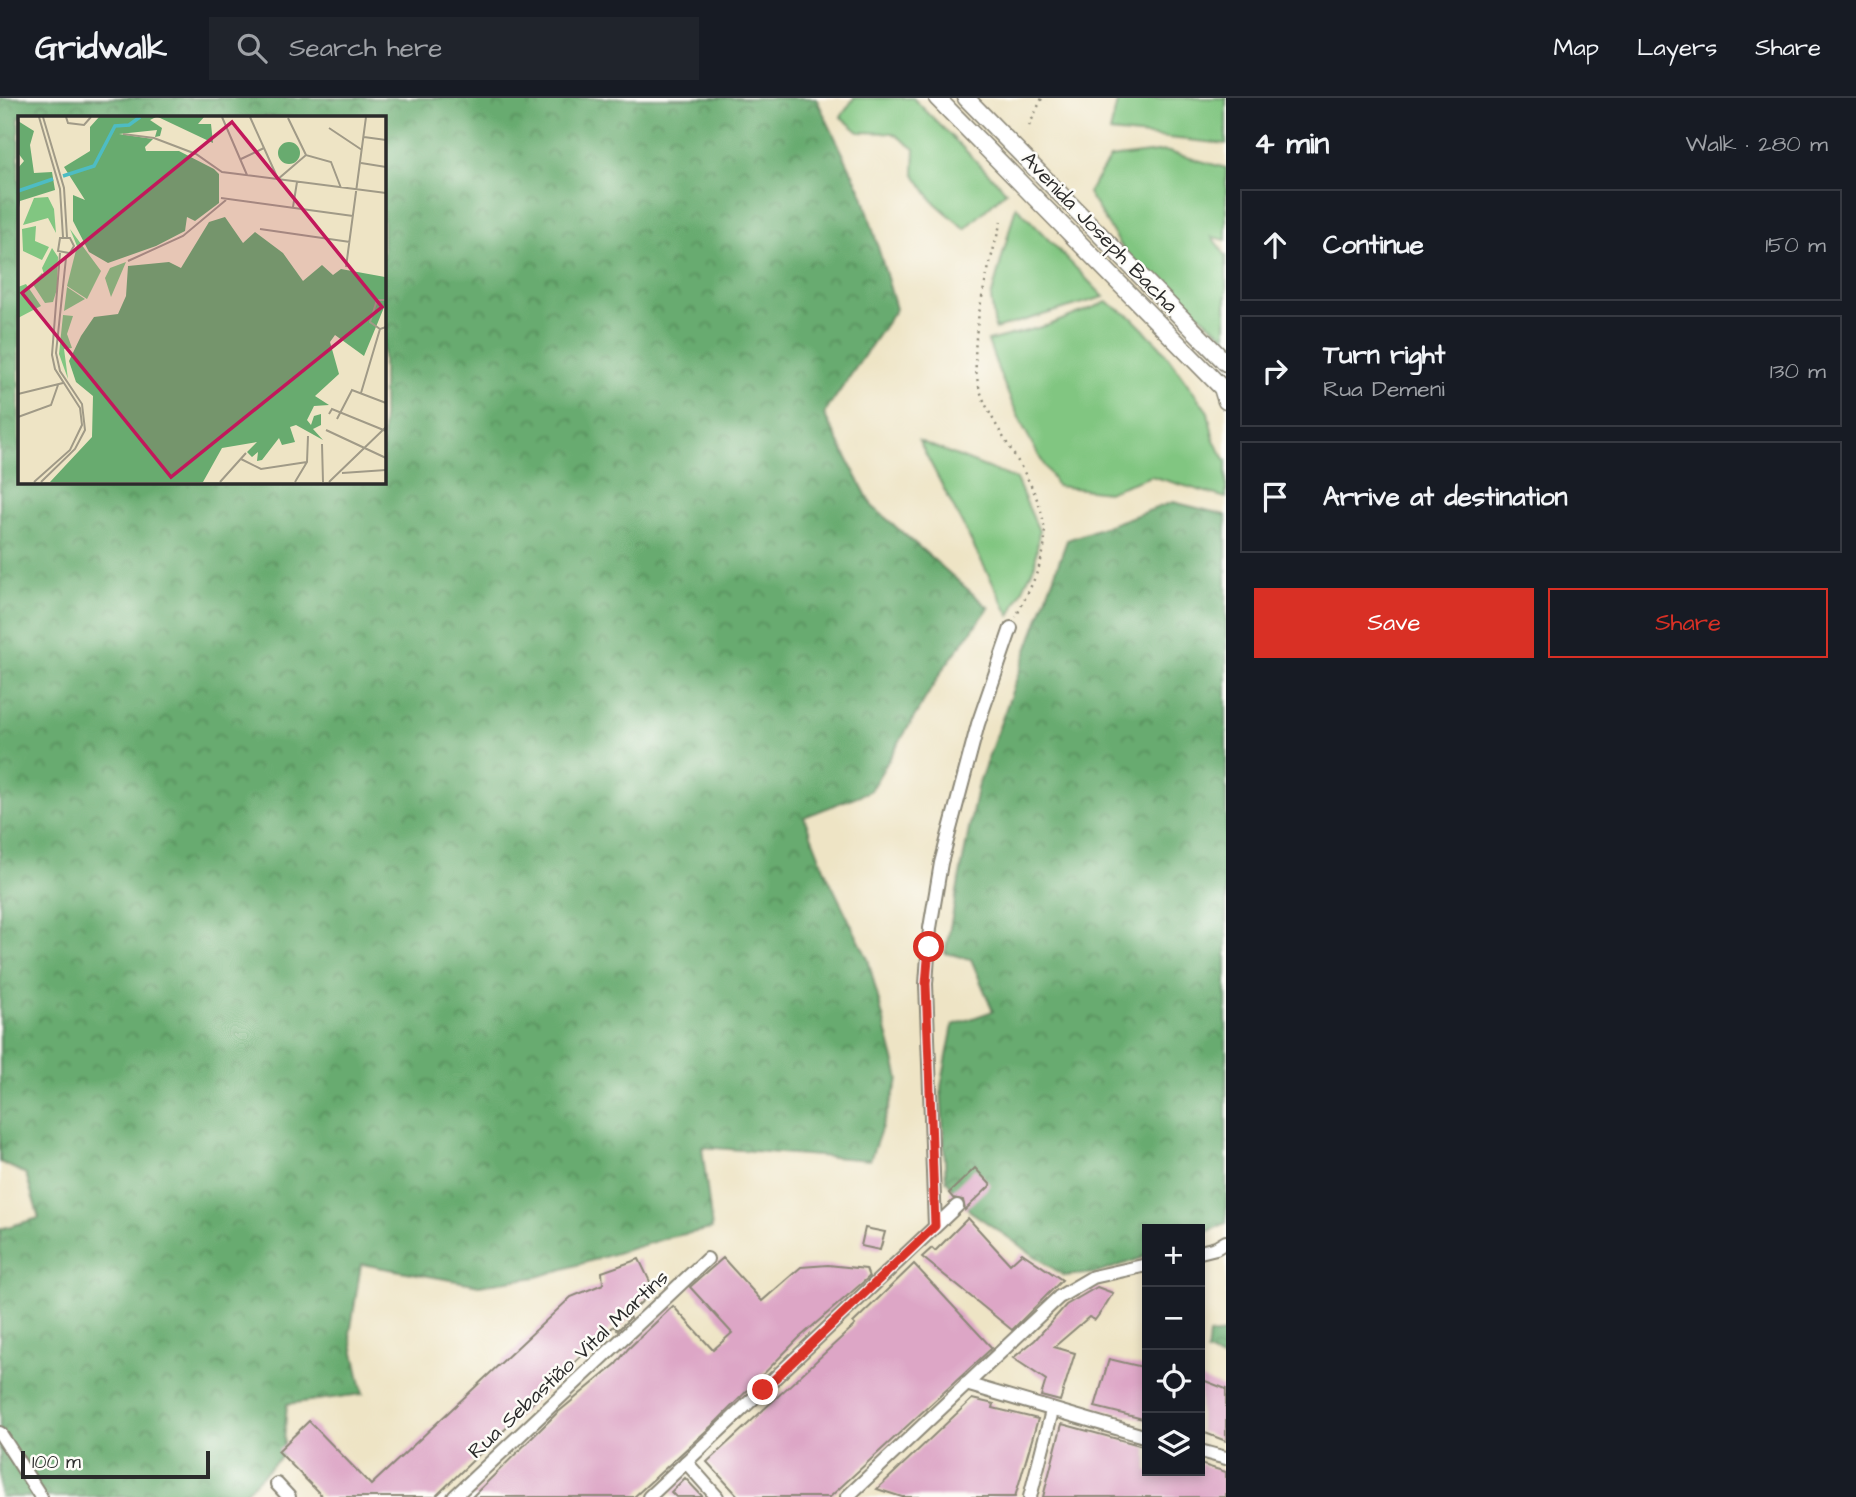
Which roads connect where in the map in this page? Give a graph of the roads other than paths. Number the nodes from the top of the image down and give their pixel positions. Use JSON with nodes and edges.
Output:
{"nodes":[{"id":1,"x":937,"y":98,"type":"edge"},
{"id":2,"x":966,"y":98,"type":"edge"},
{"id":3,"x":1226,"y":363,"type":"edge"},
{"id":4,"x":1226,"y":401,"type":"edge"},
{"id":5,"x":1011,"y":628,"type":"road end"},
{"id":6,"x":957,"y":1206,"type":"dead end"},
{"id":7,"x":935,"y":1226,"type":"junction"},
{"id":8,"x":1226,"y":1242,"type":"edge"},
{"id":9,"x":1205,"y":1250,"type":"edge"},
{"id":10,"x":707,"y":1259,"type":"dead end"},
{"id":11,"x":1142,"y":1266,"type":"edge"},
{"id":12,"x":966,"y":1384,"type":"junction"},
{"id":13,"x":1052,"y":1411,"type":"junction"},
{"id":14,"x":0,"y":1433,"type":"edge"},
{"id":15,"x":1142,"y":1436,"type":"edge"},
{"id":16,"x":1205,"y":1452,"type":"edge"},
{"id":17,"x":1226,"y":1458,"type":"edge"},
{"id":18,"x":686,"y":1462,"type":"junction"},
{"id":19,"x":277,"y":1484,"type":"dead end"},
{"id":20,"x":41,"y":1497,"type":"edge"},
{"id":21,"x":289,"y":1497,"type":"edge"},
{"id":22,"x":454,"y":1497,"type":"edge"},
{"id":23,"x":649,"y":1497,"type":"edge"},
{"id":24,"x":717,"y":1497,"type":"edge"},
{"id":25,"x":847,"y":1497,"type":"edge"},
{"id":26,"x":1030,"y":1497,"type":"edge"}],
"edges":[{"from":1,"to":4,"type":"main road","name":"Avenida Joseph Bacha"},
{"from":2,"to":3,"type":"main road","name":"Avenida Joseph Bacha"},
{"from":5,"to":7,"type":"street"},
{"from":6,"to":7,"type":"street"},
{"from":7,"to":18,"type":"street"},
{"from":8,"to":9,"type":"street"},
{"from":10,"to":22,"type":"street","name":"Rua Sebastião Vital Martins"},
{"from":11,"to":12,"type":"street"},
{"from":12,"to":13,"type":"street"},
{"from":12,"to":25,"type":"street"},
{"from":13,"to":15,"type":"street"},
{"from":13,"to":26,"type":"street"},
{"from":14,"to":20,"type":"street"},
{"from":16,"to":17,"type":"street"},
{"from":18,"to":23,"type":"street"},
{"from":18,"to":24,"type":"street"},
{"from":19,"to":21,"type":"street"}]}
